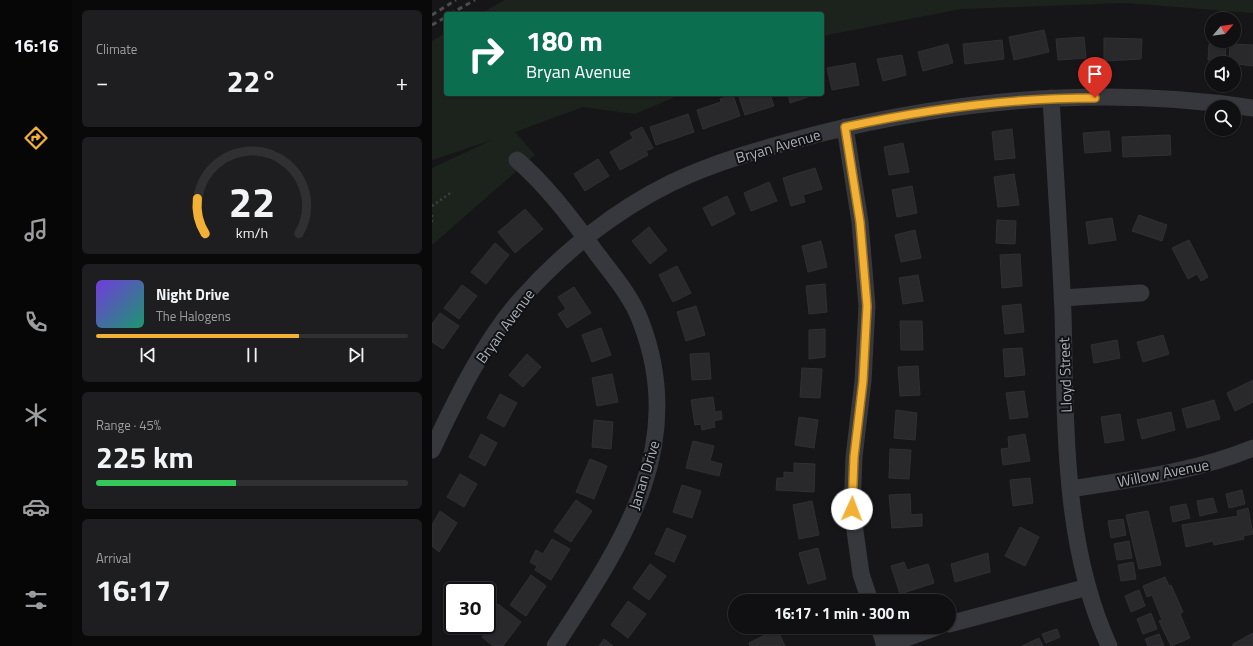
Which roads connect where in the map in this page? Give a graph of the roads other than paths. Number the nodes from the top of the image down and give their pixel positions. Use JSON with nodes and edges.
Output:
{"nodes":[{"id":1,"x":1051,"y":98,"type":"junction"},
{"id":2,"x":1253,"y":108,"type":"edge"},
{"id":3,"x":845,"y":127,"type":"junction"},
{"id":4,"x":517,"y":160,"type":"dead end"},
{"id":5,"x":586,"y":238,"type":"junction"},
{"id":6,"x":1141,"y":293,"type":"dead end"},
{"id":7,"x":1062,"y":298,"type":"junction"},
{"id":8,"x":1253,"y":448,"type":"edge"},
{"id":9,"x":432,"y":450,"type":"edge"},
{"id":10,"x":1070,"y":489,"type":"junction"},
{"id":11,"x":1088,"y":587,"type":"junction"},
{"id":12,"x":868,"y":594,"type":"edge"},
{"id":13,"x":956,"y":622,"type":"edge"},
{"id":14,"x":881,"y":634,"type":"edge"},
{"id":15,"x":918,"y":634,"type":"edge"},
{"id":16,"x":555,"y":646,"type":"edge"},
{"id":17,"x":885,"y":646,"type":"edge"},
{"id":18,"x":1109,"y":646,"type":"edge"}],
"edges":[{"from":1,"to":2,"type":"street","name":"Bryan Avenue"},
{"from":1,"to":3,"type":"street","name":"Bryan Avenue"},
{"from":1,"to":7,"type":"street","name":"Lloyd Street"},
{"from":3,"to":5,"type":"street","name":"Bryan Avenue"},
{"from":3,"to":12,"type":"street"},
{"from":4,"to":5,"type":"street","name":"Janan Drive"},
{"from":5,"to":9,"type":"street","name":"Bryan Avenue"},
{"from":5,"to":16,"type":"street","name":"Janan Drive"},
{"from":6,"to":7,"type":"street"},
{"from":7,"to":10,"type":"street","name":"Lloyd Street"},
{"from":8,"to":10,"type":"street","name":"Willow Avenue"},
{"from":10,"to":11,"type":"street","name":"Lloyd Street"},
{"from":11,"to":13,"type":"street"},
{"from":11,"to":18,"type":"street","name":"Lloyd Street"},
{"from":14,"to":17,"type":"street"},
{"from":15,"to":17,"type":"street"}]}
